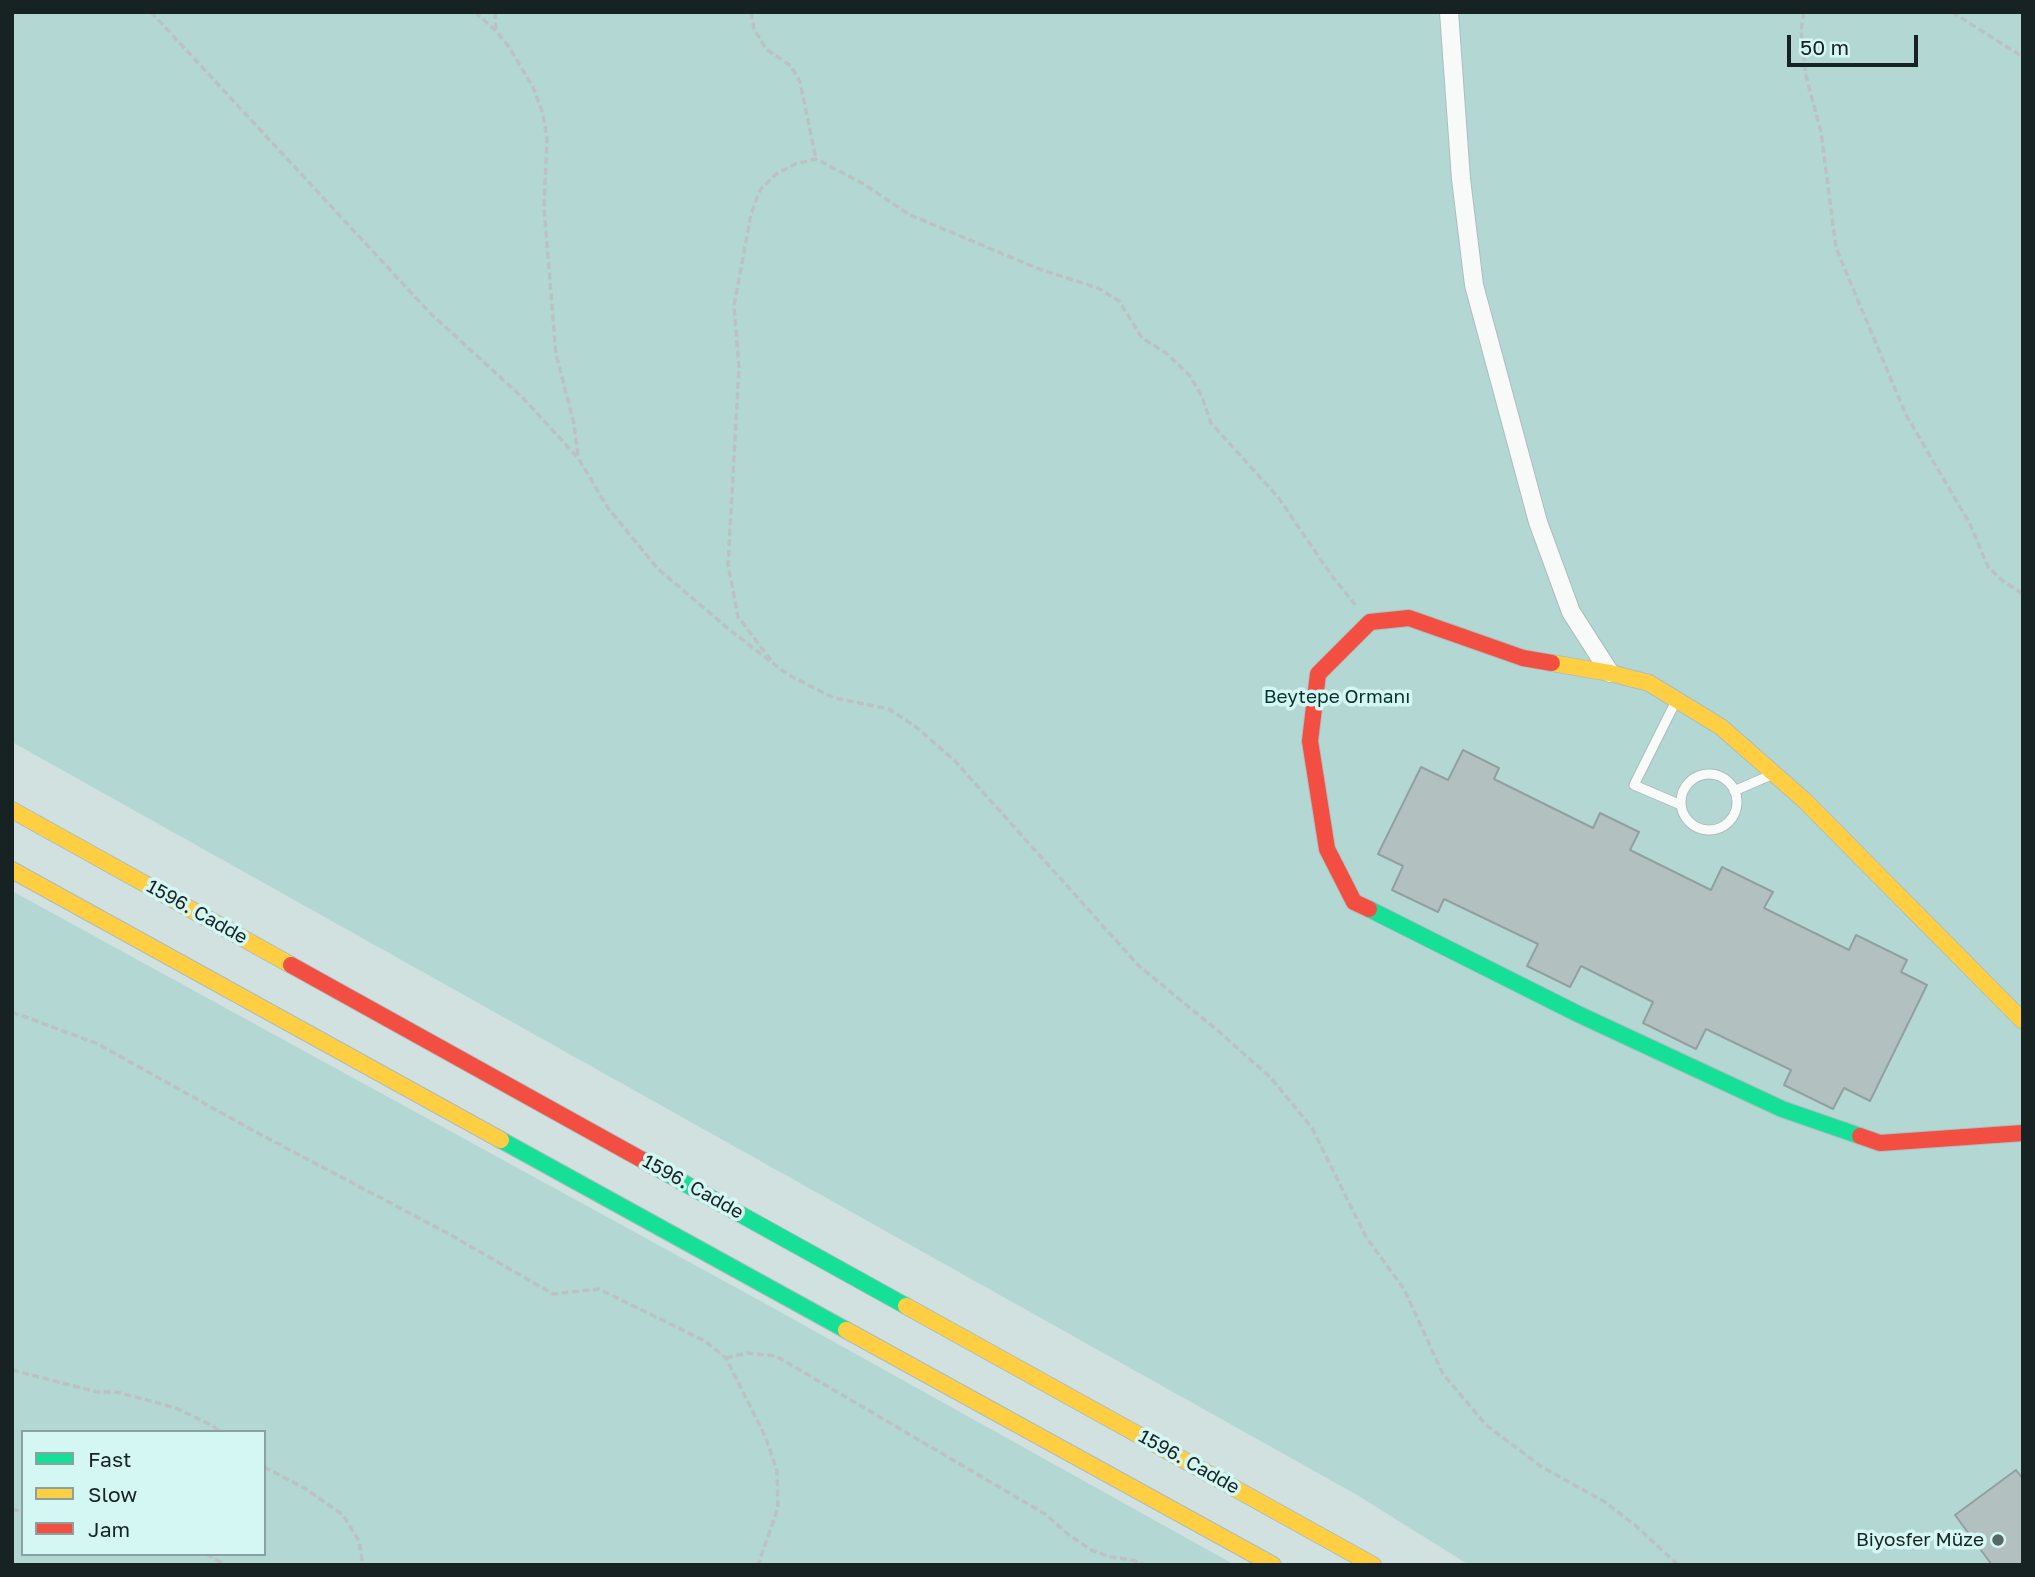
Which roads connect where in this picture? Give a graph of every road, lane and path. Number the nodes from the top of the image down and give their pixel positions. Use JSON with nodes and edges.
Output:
{"nodes":[{"id":1,"x":151,"y":12,"type":"edge"},
{"id":2,"x":475,"y":12,"type":"edge"},
{"id":3,"x":495,"y":12,"type":"edge"},
{"id":4,"x":751,"y":12,"type":"edge"},
{"id":5,"x":1450,"y":12,"type":"edge"},
{"id":6,"x":1804,"y":12,"type":"edge"},
{"id":7,"x":1952,"y":12,"type":"edge"},
{"id":8,"x":496,"y":31,"type":"junction"},
{"id":9,"x":2023,"y":57,"type":"edge"},
{"id":10,"x":816,"y":159,"type":"junction"},
{"id":11,"x":578,"y":458,"type":"junction"},
{"id":12,"x":2023,"y":594,"type":"edge"},
{"id":13,"x":1370,"y":622,"type":"junction"},
{"id":14,"x":775,"y":665,"type":"junction"},
{"id":15,"x":1610,"y":673,"type":"junction"},
{"id":16,"x":1676,"y":700,"type":"junction"},
{"id":17,"x":1774,"y":774,"type":"junction"},
{"id":18,"x":1734,"y":791,"type":"junction"},
{"id":19,"x":1681,"y":805,"type":"junction"},
{"id":20,"x":12,"y":810,"type":"edge"},
{"id":21,"x":12,"y":870,"type":"edge"},
{"id":22,"x":12,"y":1012,"type":"edge"},
{"id":23,"x":2023,"y":1021,"type":"edge"},
{"id":24,"x":2023,"y":1133,"type":"edge"},
{"id":25,"x":726,"y":1358,"type":"junction"},
{"id":26,"x":12,"y":1370,"type":"edge"},
{"id":27,"x":216,"y":1430,"type":"edge"},
{"id":28,"x":266,"y":1468,"type":"edge"},
{"id":29,"x":210,"y":1556,"type":"edge"},
{"id":30,"x":226,"y":1565,"type":"edge"},
{"id":31,"x":363,"y":1565,"type":"edge"},
{"id":32,"x":758,"y":1565,"type":"edge"},
{"id":33,"x":1144,"y":1565,"type":"edge"},
{"id":34,"x":1273,"y":1565,"type":"edge"},
{"id":35,"x":1373,"y":1565,"type":"edge"},
{"id":36,"x":1678,"y":1565,"type":"edge"}],
"edges":[{"from":1,"to":11,"type":"path"},
{"from":2,"to":8,"type":"path"},
{"from":3,"to":8,"type":"path"},
{"from":4,"to":10,"type":"path"},
{"from":5,"to":15,"type":"street"},
{"from":6,"to":12,"type":"path"},
{"from":7,"to":9,"type":"path"},
{"from":8,"to":11,"type":"path"},
{"from":10,"to":13,"type":"path"},
{"from":10,"to":14,"type":"path"},
{"from":11,"to":14,"type":"path"},
{"from":13,"to":15,"type":"main road"},
{"from":13,"to":24,"type":"main road"},
{"from":14,"to":36,"type":"path"},
{"from":15,"to":16,"type":"main road"},
{"from":16,"to":17,"type":"main road"},
{"from":16,"to":19,"type":"lane"},
{"from":17,"to":18,"type":"lane"},
{"from":17,"to":23,"type":"main road"},
{"from":18,"to":19,"type":"lane"},
{"from":18,"to":19,"type":"lane"},
{"from":20,"to":35,"type":"main road","name":"1596. Cadde"},
{"from":21,"to":34,"type":"main road"},
{"from":22,"to":25,"type":"path"},
{"from":25,"to":32,"type":"path"},
{"from":25,"to":33,"type":"path"},
{"from":26,"to":27,"type":"path"},
{"from":28,"to":31,"type":"path"},
{"from":29,"to":30,"type":"path"}]}
